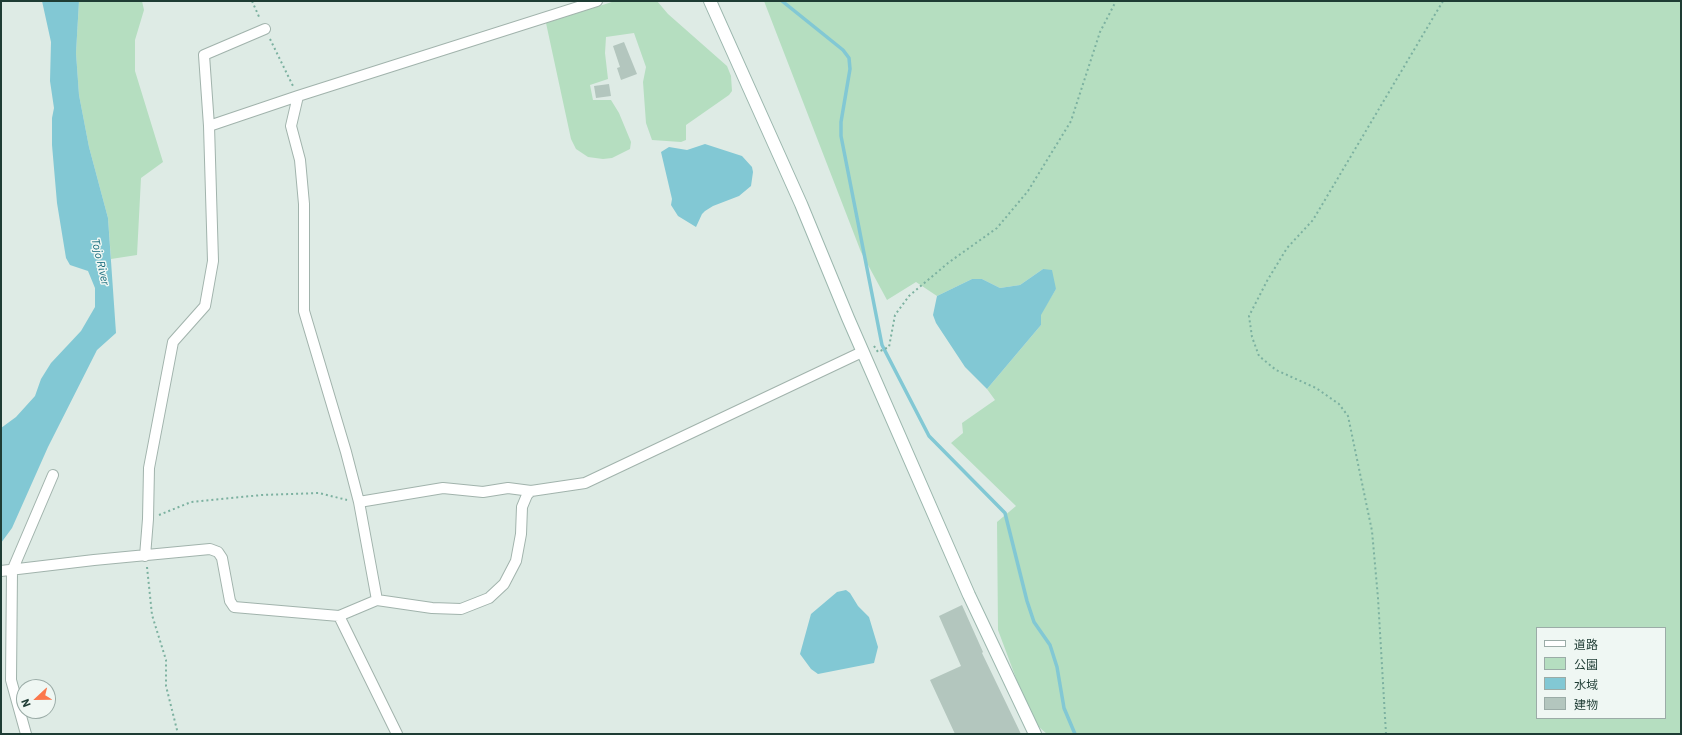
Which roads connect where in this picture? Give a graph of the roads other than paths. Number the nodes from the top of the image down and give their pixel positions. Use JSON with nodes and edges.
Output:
{"nodes":[{"id":1,"x":597,"y":1,"type":"edge"},
{"id":2,"x":710,"y":1,"type":"edge"},
{"id":3,"x":265,"y":29,"type":"road end"},
{"id":4,"x":298,"y":96,"type":"junction"},
{"id":5,"x":209,"y":126,"type":"junction"},
{"id":6,"x":862,"y":352,"type":"junction"},
{"id":7,"x":53,"y":475,"type":"dead end"},
{"id":8,"x":531,"y":491,"type":"junction"},
{"id":9,"x":359,"y":502,"type":"junction"},
{"id":10,"x":145,"y":556,"type":"junction"},
{"id":11,"x":1,"y":571,"type":"edge"},
{"id":12,"x":12,"y":571,"type":"junction"},
{"id":13,"x":377,"y":600,"type":"junction"},
{"id":14,"x":339,"y":616,"type":"junction"},
{"id":15,"x":26,"y":734,"type":"edge"},
{"id":16,"x":397,"y":734,"type":"edge"},
{"id":17,"x":1036,"y":734,"type":"edge"}],
"edges":[{"from":1,"to":4,"type":"street"},
{"from":2,"to":6,"type":"street"},
{"from":3,"to":5,"type":"street"},
{"from":4,"to":5,"type":"street"},
{"from":4,"to":9,"type":"street"},
{"from":5,"to":10,"type":"street"},
{"from":6,"to":8,"type":"street"},
{"from":6,"to":17,"type":"street"},
{"from":7,"to":12,"type":"street"},
{"from":8,"to":9,"type":"street"},
{"from":8,"to":13,"type":"street"},
{"from":9,"to":13,"type":"street"},
{"from":10,"to":12,"type":"street"},
{"from":10,"to":14,"type":"street"},
{"from":11,"to":12,"type":"street"},
{"from":12,"to":15,"type":"street"},
{"from":13,"to":14,"type":"street"},
{"from":14,"to":16,"type":"street"}]}
